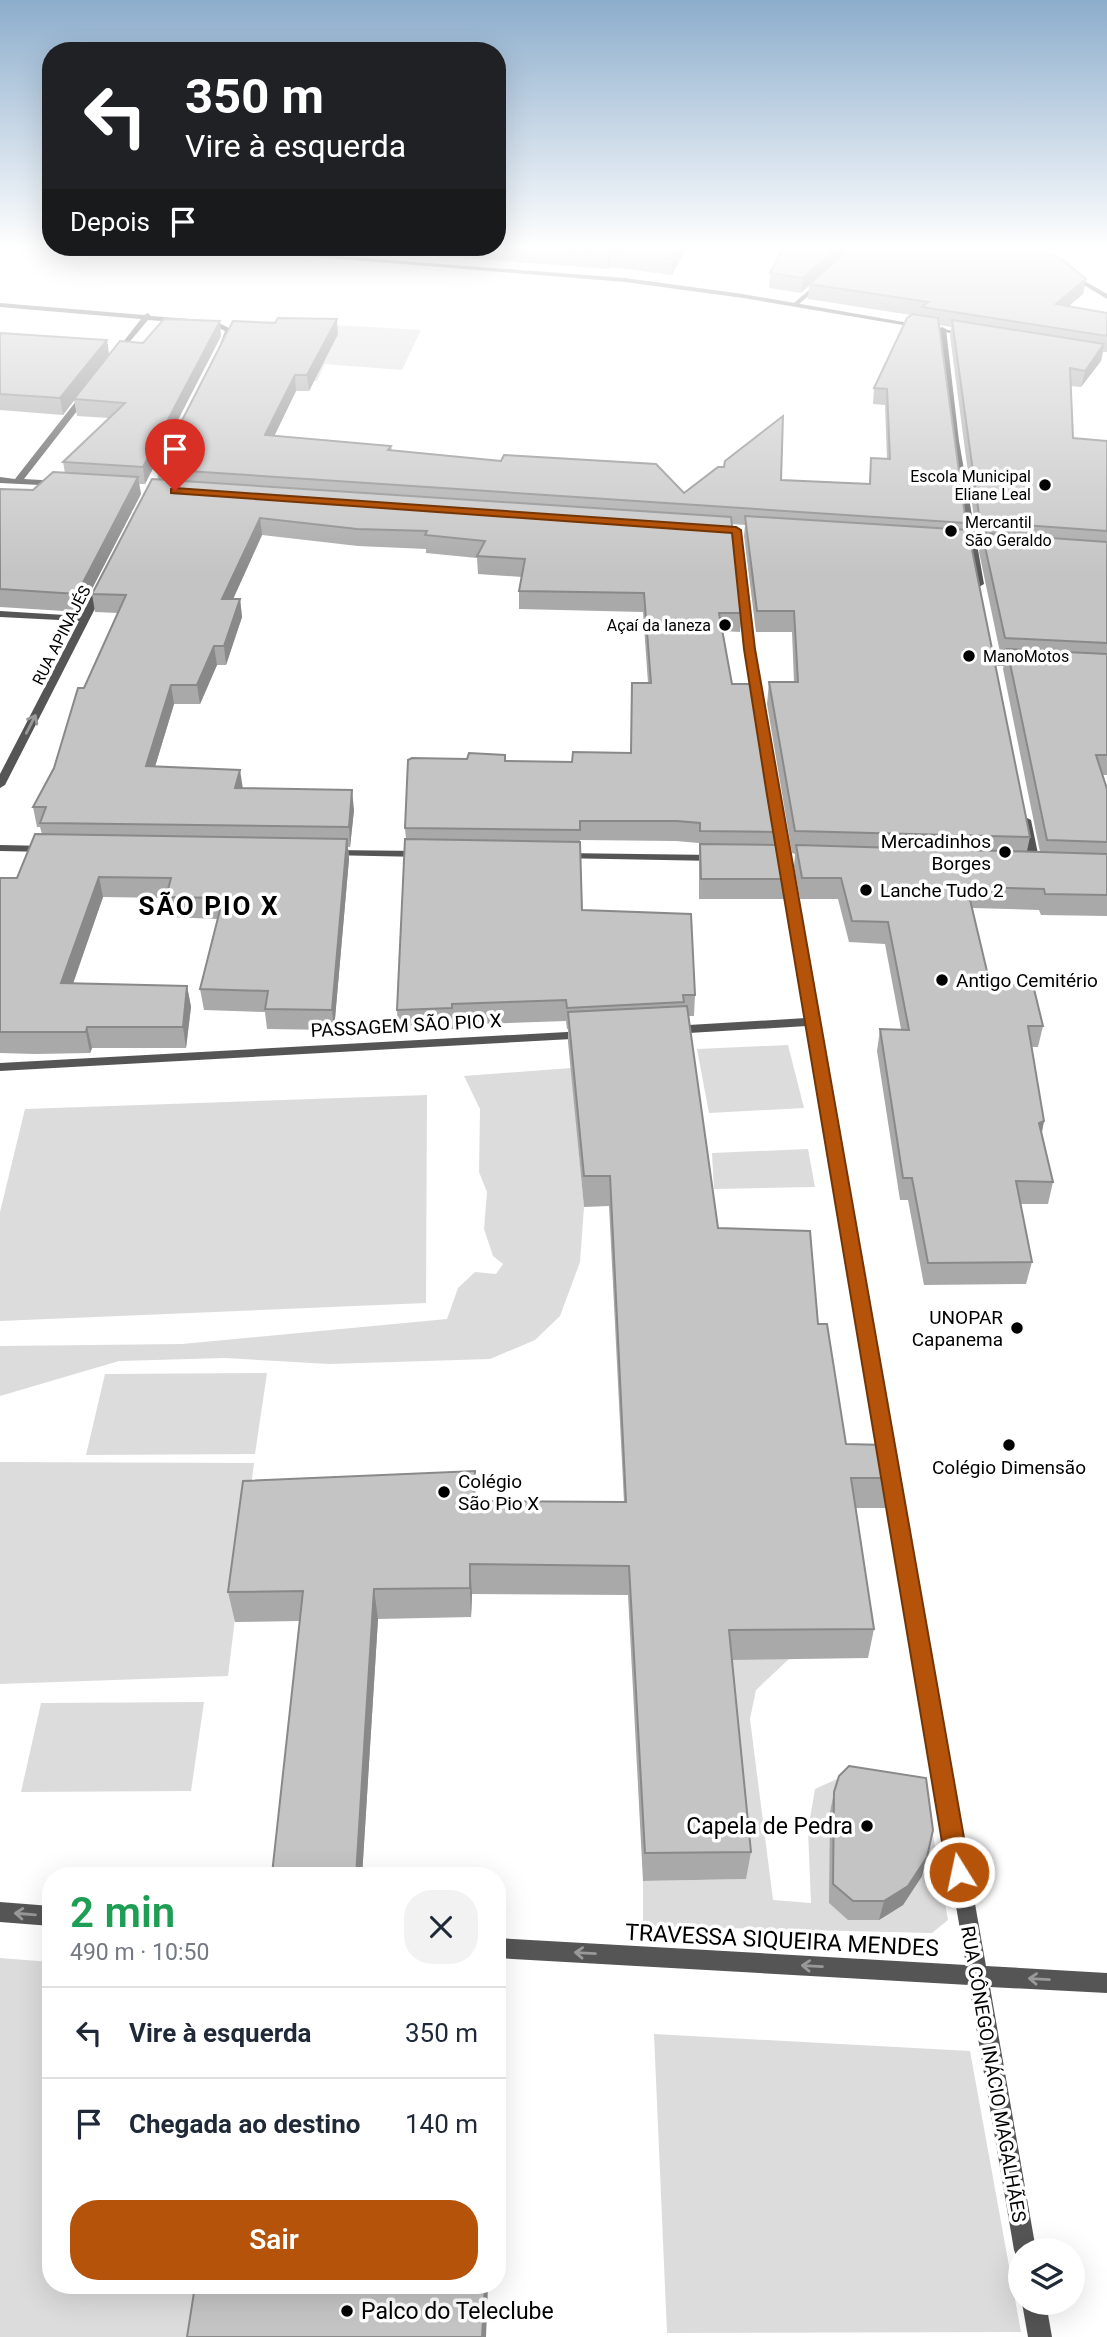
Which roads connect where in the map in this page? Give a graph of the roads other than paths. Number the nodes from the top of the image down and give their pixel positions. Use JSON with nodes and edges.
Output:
{"nodes":[{"id":1,"x":115,"y":357,"type":"edge"},
{"id":2,"x":218,"y":357,"type":"edge"},
{"id":3,"x":946,"y":357,"type":"edge"},
{"id":4,"x":216,"y":361,"type":"edge"},
{"id":5,"x":107,"y":367,"type":"edge"},
{"id":6,"x":91,"y":388,"type":"edge"},
{"id":7,"x":0,"y":480,"type":"edge"},
{"id":8,"x":17,"y":482,"type":"junction"},
{"id":9,"x":70,"y":485,"type":"edge"},
{"id":10,"x":736,"y":530,"type":"edge"},
{"id":11,"x":958,"y":544,"type":"edge"},
{"id":12,"x":971,"y":545,"type":"junction"},
{"id":13,"x":985,"y":546,"type":"edge"},
{"id":14,"x":108,"y":572,"type":"edge"},
{"id":15,"x":981,"y":597,"type":"edge"},
{"id":16,"x":0,"y":614,"type":"edge"},
{"id":17,"x":85,"y":619,"type":"junction"},
{"id":18,"x":990,"y":650,"type":"edge"},
{"id":19,"x":993,"y":663,"type":"junction"},
{"id":20,"x":1031,"y":665,"type":"edge"},
{"id":21,"x":996,"y":676,"type":"edge"},
{"id":22,"x":2,"y":778,"type":"edge"},
{"id":23,"x":1024,"y":813,"type":"edge"},
{"id":24,"x":0,"y":848,"type":"edge"},
{"id":25,"x":55,"y":849,"type":"edge"},
{"id":26,"x":317,"y":853,"type":"edge"},
{"id":27,"x":441,"y":855,"type":"edge"},
{"id":28,"x":551,"y":856,"type":"edge"},
{"id":29,"x":730,"y":859,"type":"edge"},
{"id":30,"x":1021,"y":868,"type":"edge"},
{"id":31,"x":814,"y":1022,"type":"junction"},
{"id":32,"x":662,"y":1030,"type":"edge"},
{"id":33,"x":593,"y":1034,"type":"edge"},
{"id":34,"x":0,"y":1067,"type":"edge"},
{"id":35,"x":0,"y":1912,"type":"edge"},
{"id":36,"x":42,"y":1915,"type":"edge"},
{"id":37,"x":506,"y":1949,"type":"edge"},
{"id":38,"x":976,"y":1976,"type":"junction"},
{"id":39,"x":1107,"y":1983,"type":"edge"},
{"id":40,"x":1023,"y":2238,"type":"edge"},
{"id":41,"x":1036,"y":2315,"type":"edge"},
{"id":42,"x":1040,"y":2337,"type":"edge"}],
"edges":[{"from":1,"to":5,"type":"street"},
{"from":2,"to":4,"type":"street"},
{"from":3,"to":12,"type":"street"},
{"from":6,"to":8,"type":"street"},
{"from":7,"to":8,"type":"street"},
{"from":8,"to":9,"type":"street"},
{"from":10,"to":31,"type":"street","name":"RUA CÔNEGO INÁCIO MAGALHÃES"},
{"from":11,"to":12,"type":"street"},
{"from":12,"to":13,"type":"street"},
{"from":12,"to":15,"type":"street"},
{"from":14,"to":17,"type":"street","name":"RUA APINAJÉS"},
{"from":16,"to":17,"type":"street"},
{"from":22,"to":17,"type":"street","name":"RUA APINAJÉS","one_way":true},
{"from":18,"to":19,"type":"street"},
{"from":19,"to":20,"type":"street"},
{"from":19,"to":21,"type":"street"},
{"from":23,"to":30,"type":"street"},
{"from":24,"to":25,"type":"street"},
{"from":26,"to":27,"type":"street"},
{"from":28,"to":29,"type":"street"},
{"from":31,"to":32,"type":"street"},
{"from":31,"to":38,"type":"street","name":"RUA CÔNEGO INÁCIO MAGALHÃES"},
{"from":33,"to":34,"type":"street","name":"PASSAGEM SÃO PIO X"},
{"from":36,"to":35,"type":"street","one_way":true},
{"from":38,"to":37,"type":"street","name":"TRAVESSA SIQUEIRA MENDES","one_way":true},
{"from":39,"to":38,"type":"street","name":"TRAVESSA SIQUEIRA MENDES","one_way":true},
{"from":38,"to":40,"type":"street","name":"RUA CÔNEGO INÁCIO MAGALHÃES"},
{"from":41,"to":42,"type":"street"}]}
